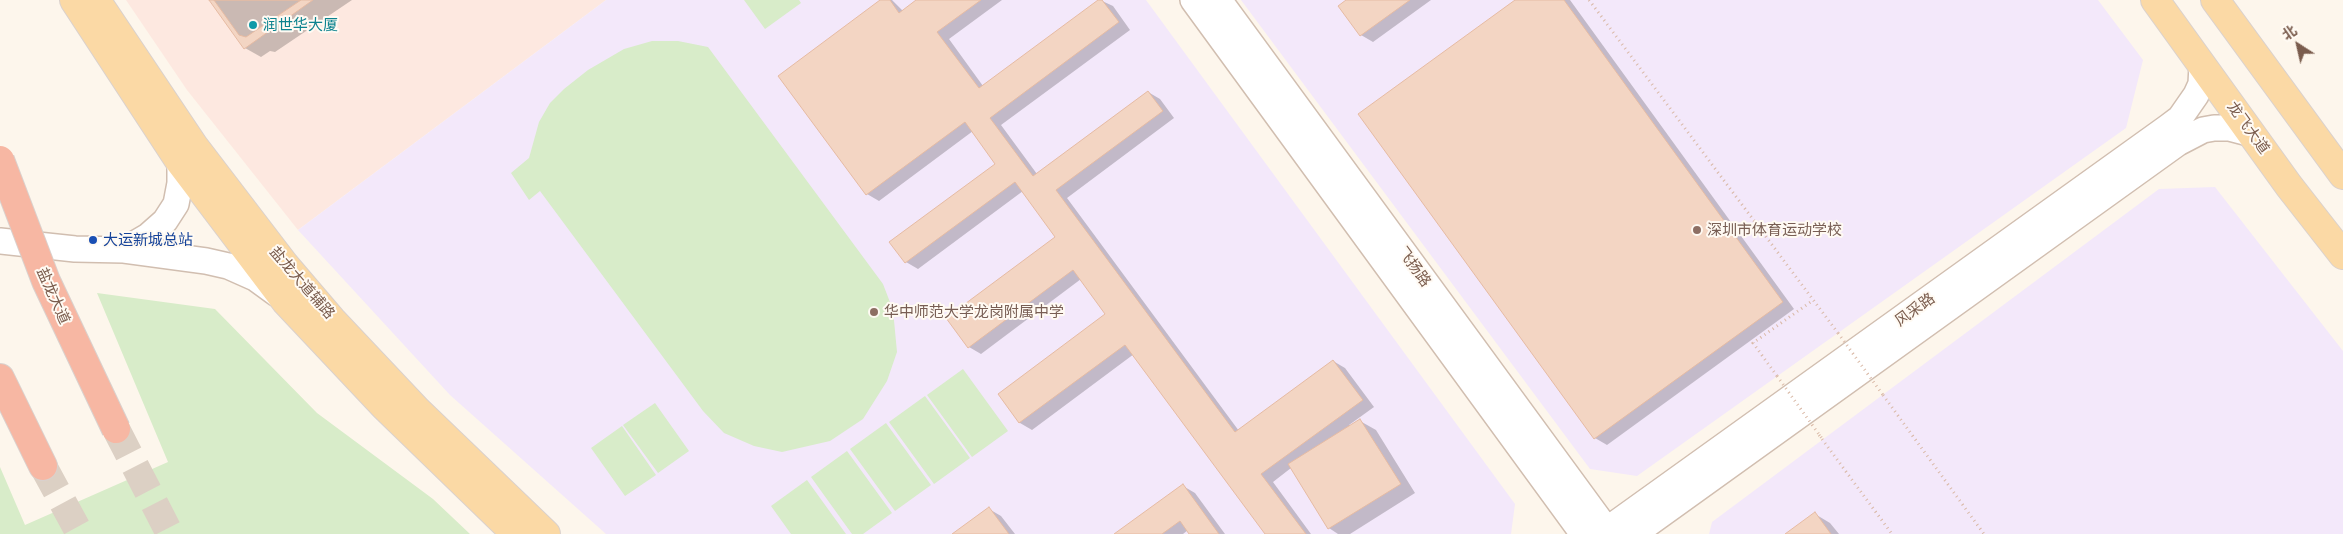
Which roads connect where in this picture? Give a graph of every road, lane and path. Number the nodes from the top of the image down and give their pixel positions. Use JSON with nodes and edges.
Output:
{"nodes":[{"id":1,"x":74,"y":0,"type":"edge"},
{"id":2,"x":96,"y":0,"type":"edge"},
{"id":3,"x":1193,"y":0,"type":"edge"},
{"id":4,"x":1219,"y":0,"type":"edge"},
{"id":5,"x":1589,"y":0,"type":"edge"},
{"id":6,"x":2155,"y":0,"type":"edge"},
{"id":7,"x":2215,"y":0,"type":"edge"},
{"id":8,"x":2202,"y":65,"type":"junction"},
{"id":9,"x":2252,"y":134,"type":"junction"},
{"id":10,"x":0,"y":160,"type":"edge"},
{"id":11,"x":180,"y":162,"type":"junction"},
{"id":12,"x":2343,"y":175,"type":"edge"},
{"id":13,"x":0,"y":241,"type":"edge"},
{"id":14,"x":124,"y":250,"type":"junction"},
{"id":15,"x":2343,"y":255,"type":"edge"},
{"id":16,"x":1812,"y":301,"type":"junction"},
{"id":17,"x":286,"y":302,"type":"junction"},
{"id":18,"x":0,"y":378,"type":"edge"},
{"id":19,"x":116,"y":429,"type":"tunnel mouth"},
{"id":20,"x":1819,"y":435,"type":"junction"},
{"id":21,"x":1823,"y":440,"type":"dead end"},
{"id":22,"x":43,"y":466,"type":"tunnel mouth"},
{"id":23,"x":1600,"y":533,"type":"edge"},
{"id":24,"x":516,"y":534,"type":"edge"},
{"id":25,"x":546,"y":534,"type":"edge"},
{"id":26,"x":1634,"y":534,"type":"edge"},
{"id":27,"x":1892,"y":534,"type":"edge"},
{"id":28,"x":1984,"y":534,"type":"edge"}],
"edges":[{"from":1,"to":11,"type":"main road","name":"盐龙大道辅路"},
{"from":2,"to":25,"type":"main road","name":"盐龙大道辅路"},
{"from":3,"to":23,"type":"street","name":"飞扬路"},
{"from":4,"to":23,"type":"street","name":"飞扬路"},
{"from":5,"to":16,"type":"path"},
{"from":6,"to":8,"type":"main road","name":"龙飞大道"},
{"from":7,"to":12,"type":"main road"},
{"from":8,"to":9,"type":"main road","name":"龙飞大道"},
{"from":8,"to":23,"type":"street","name":"风采路"},
{"from":9,"to":15,"type":"main road","name":"龙飞大道"},
{"from":9,"to":26,"type":"street","name":"风采路"},
{"from":10,"to":19,"type":"highway","name":"盐龙大道","bridge":true},
{"from":11,"to":14,"type":"street"},
{"from":11,"to":17,"type":"main road","name":"盐龙大道辅路"},
{"from":13,"to":14,"type":"street"},
{"from":14,"to":17,"type":"street"},
{"from":16,"to":20,"type":"path","bridge":true},
{"from":16,"to":28,"type":"path","bridge":true},
{"from":17,"to":24,"type":"main road","name":"盐龙大道辅路"},
{"from":18,"to":22,"type":"highway"},
{"from":20,"to":21,"type":"path","bridge":true},
{"from":20,"to":27,"type":"path"}]}
